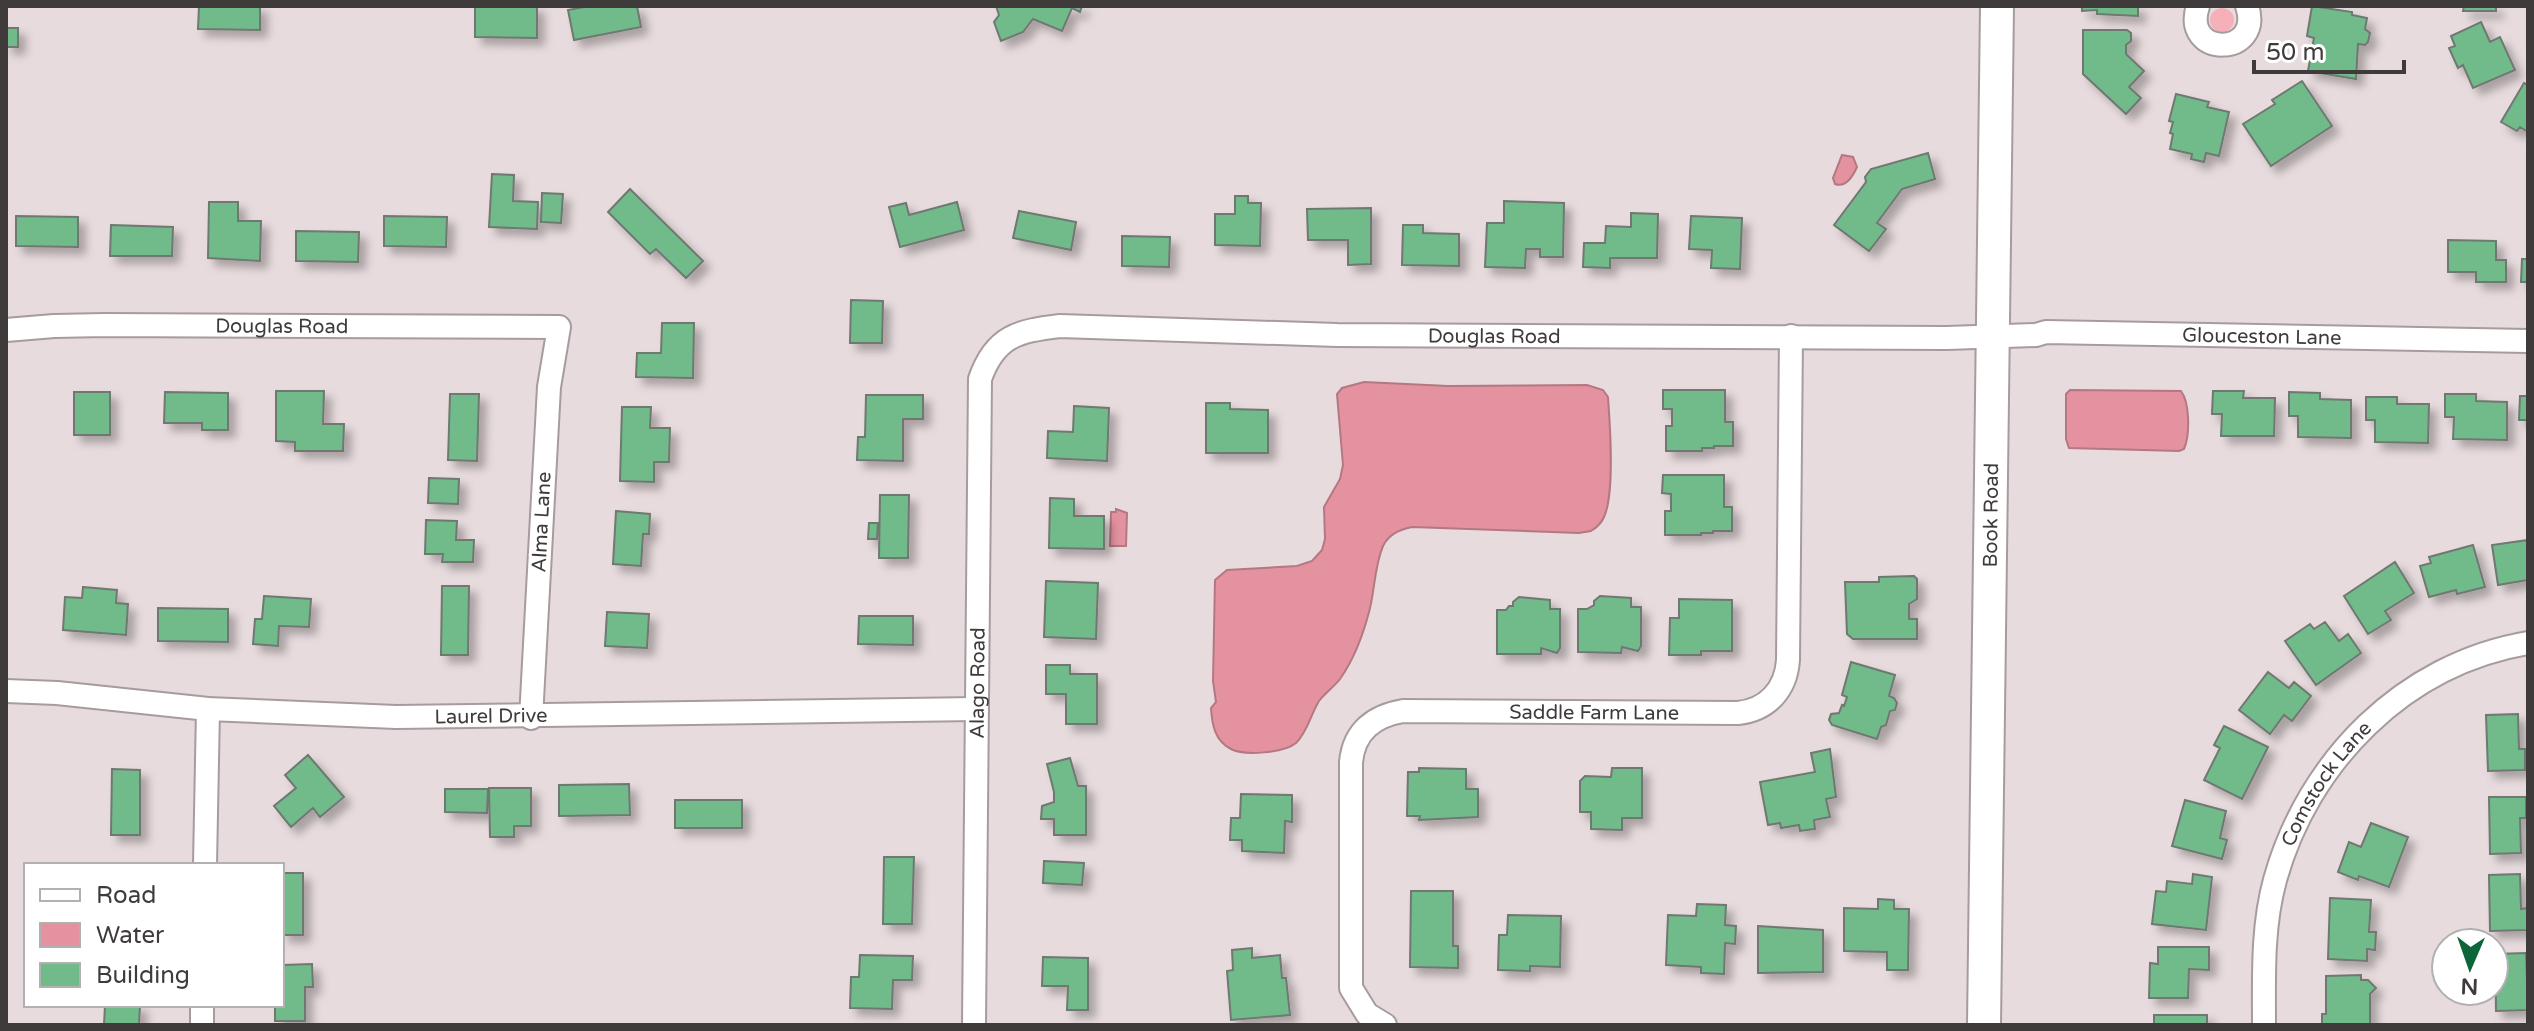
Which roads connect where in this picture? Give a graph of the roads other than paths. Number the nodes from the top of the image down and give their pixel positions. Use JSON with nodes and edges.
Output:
{"nodes":[{"id":1,"x":1997,"y":6,"type":"edge"},
{"id":2,"x":2198,"y":6,"type":"edge"},
{"id":3,"x":2247,"y":6,"type":"edge"},
{"id":4,"x":559,"y":327,"type":"joint"},
{"id":5,"x":6,"y":330,"type":"edge"},
{"id":6,"x":1791,"y":336,"type":"junction"},
{"id":7,"x":1994,"y":337,"type":"junction"},
{"id":8,"x":2528,"y":341,"type":"edge"},
{"id":9,"x":998,"y":346,"type":"joint"},
{"id":10,"x":2528,"y":643,"type":"edge"},
{"id":11,"x":6,"y":691,"type":"edge"},
{"id":12,"x":208,"y":709,"type":"junction"},
{"id":13,"x":977,"y":709,"type":"junction"},
{"id":14,"x":531,"y":718,"type":"junction"},
{"id":15,"x":205,"y":863,"type":"edge"},
{"id":16,"x":974,"y":1025,"type":"edge"},
{"id":17,"x":1385,"y":1025,"type":"edge"},
{"id":18,"x":1984,"y":1025,"type":"edge"},
{"id":19,"x":2264,"y":1025,"type":"edge"}],
"edges":[{"from":1,"to":7,"type":"street","name":"Book Road"},
{"from":2,"to":3,"type":"street"},
{"from":4,"to":5,"type":"street","name":"Douglas Road"},
{"from":4,"to":14,"type":"street","name":"Alma Lane"},
{"from":6,"to":7,"type":"street","name":"Douglas Road"},
{"from":6,"to":9,"type":"street","name":"Douglas Road"},
{"from":6,"to":17,"type":"street","name":"Saddle Farm Lane"},
{"from":7,"to":8,"type":"street","name":"Glouceston Lane"},
{"from":7,"to":18,"type":"street","name":"Book Road"},
{"from":9,"to":13,"type":"street","name":"Alago Road"},
{"from":10,"to":19,"type":"street","name":"Comstock Lane"},
{"from":11,"to":12,"type":"street","name":"Laurel Drive"},
{"from":12,"to":14,"type":"street","name":"Laurel Drive"},
{"from":12,"to":15,"type":"street"},
{"from":13,"to":14,"type":"street","name":"Laurel Drive"},
{"from":13,"to":16,"type":"street","name":"Alago Road"}]}
